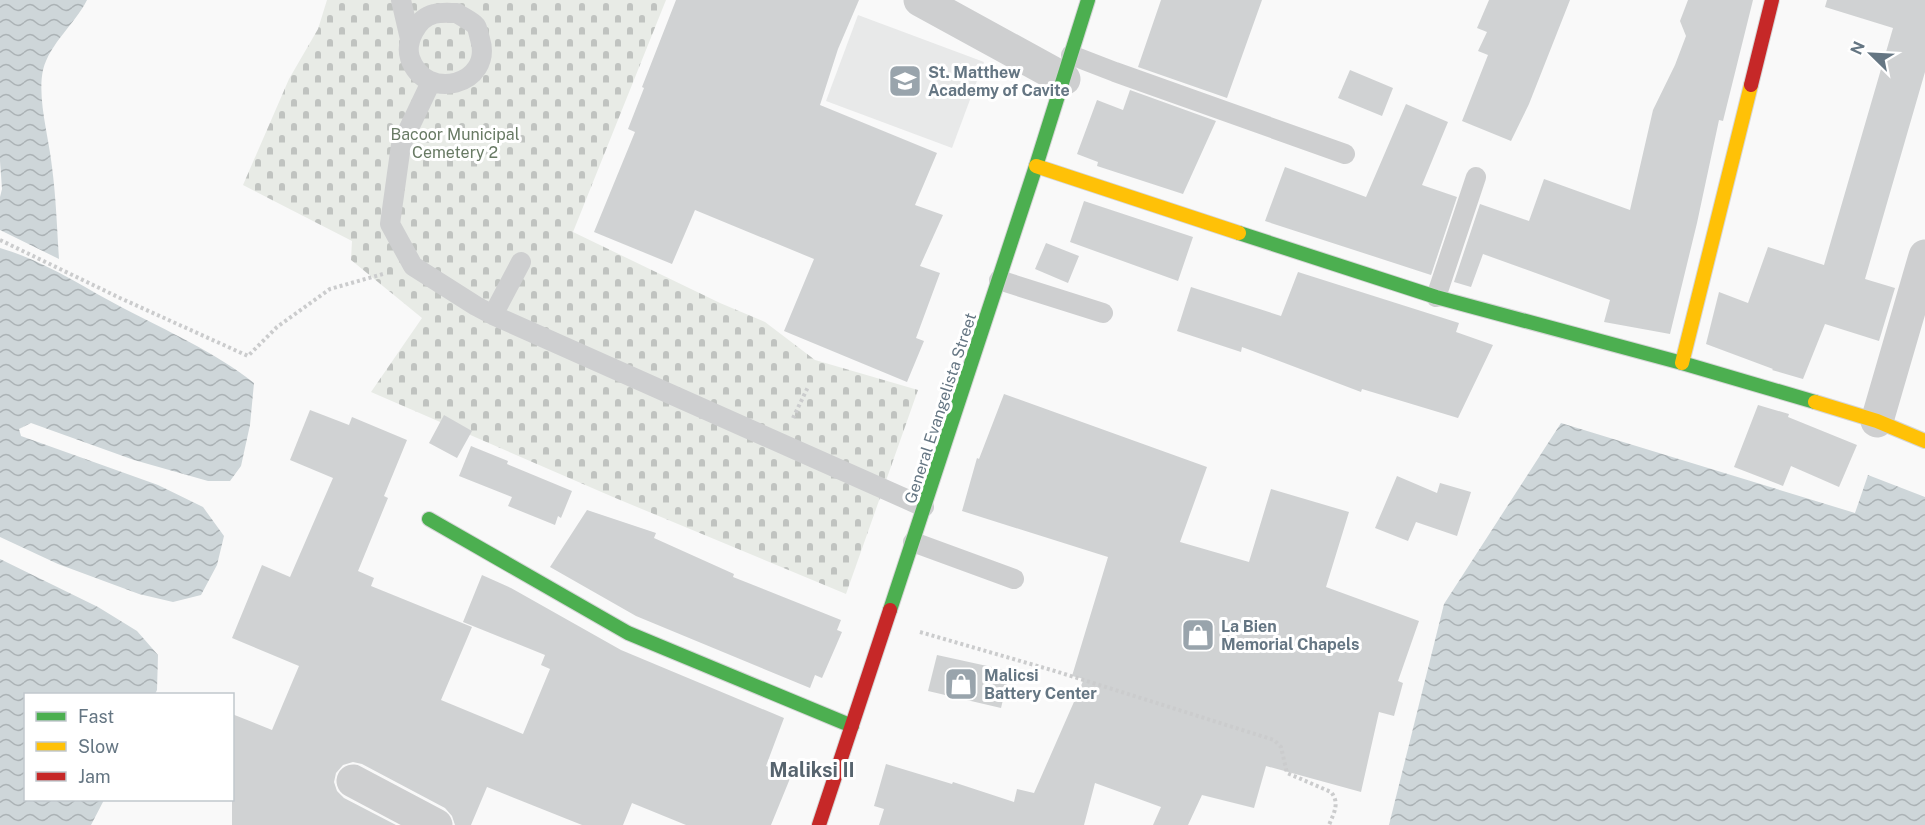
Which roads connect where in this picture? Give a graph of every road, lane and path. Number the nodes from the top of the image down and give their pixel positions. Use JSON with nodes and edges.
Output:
{"nodes":[{"id":1,"x":401,"y":0,"type":"edge"},
{"id":2,"x":920,"y":0,"type":"edge"},
{"id":3,"x":1088,"y":0,"type":"edge"},
{"id":4,"x":1772,"y":0,"type":"edge"},
{"id":5,"x":430,"y":7,"type":"edge"},
{"id":6,"x":410,"y":39,"type":"junction"},
{"id":7,"x":1068,"y":67,"type":"junction"},
{"id":8,"x":431,"y":82,"type":"junction"},
{"id":9,"x":1345,"y":154,"type":"dead end"},
{"id":10,"x":1036,"y":166,"type":"junction"},
{"id":11,"x":1476,"y":177,"type":"dead end"},
{"id":12,"x":0,"y":240,"type":"edge"},
{"id":13,"x":1925,"y":256,"type":"edge"},
{"id":14,"x":521,"y":262,"type":"dead end"},
{"id":15,"x":413,"y":266,"type":"junction"},
{"id":16,"x":999,"y":280,"type":"junction"},
{"id":17,"x":1436,"y":297,"type":"junction"},
{"id":18,"x":1103,"y":314,"type":"dead end"},
{"id":19,"x":493,"y":315,"type":"junction"},
{"id":20,"x":1682,"y":363,"type":"junction"},
{"id":21,"x":1877,"y":421,"type":"junction"},
{"id":22,"x":1925,"y":441,"type":"edge"},
{"id":23,"x":924,"y":507,"type":"junction"},
{"id":24,"x":429,"y":519,"type":"dead end"},
{"id":25,"x":913,"y":542,"type":"junction"},
{"id":26,"x":1014,"y":579,"type":"dead end"},
{"id":27,"x":886,"y":622,"type":"junction"},
{"id":28,"x":852,"y":726,"type":"junction"},
{"id":29,"x":353,"y":781,"type":"dead end"},
{"id":30,"x":436,"y":825,"type":"edge"},
{"id":31,"x":819,"y":825,"type":"edge"},
{"id":32,"x":1329,"y":825,"type":"edge"}],
"edges":[{"from":1,"to":6,"type":"lane"},
{"from":2,"to":7,"type":"street"},
{"from":3,"to":7,"type":"street","name":"General Evangelista Street"},
{"from":4,"to":20,"type":"street"},
{"from":5,"to":6,"type":"lane"},
{"from":5,"to":8,"type":"lane"},
{"from":6,"to":8,"type":"lane"},
{"from":7,"to":9,"type":"lane"},
{"from":7,"to":10,"type":"street","name":"General Evangelista Street"},
{"from":8,"to":15,"type":"lane"},
{"from":10,"to":16,"type":"street","name":"General Evangelista Street"},
{"from":10,"to":17,"type":"street"},
{"from":11,"to":17,"type":"lane"},
{"from":12,"to":15,"type":"path"},
{"from":13,"to":21,"type":"street"},
{"from":14,"to":19,"type":"lane"},
{"from":15,"to":19,"type":"lane"},
{"from":16,"to":18,"type":"lane"},
{"from":16,"to":23,"type":"street","name":"General Evangelista Street"},
{"from":17,"to":20,"type":"street"},
{"from":19,"to":23,"type":"lane"},
{"from":20,"to":21,"type":"street"},
{"from":21,"to":22,"type":"street"},
{"from":23,"to":25,"type":"street","name":"General Evangelista Street"},
{"from":24,"to":28,"type":"street"},
{"from":25,"to":26,"type":"lane"},
{"from":25,"to":27,"type":"street","name":"General Evangelista Street"},
{"from":27,"to":28,"type":"street","name":"General Evangelista Street"},
{"from":27,"to":32,"type":"path"},
{"from":28,"to":31,"type":"street","name":"General Evangelista Street"},
{"from":29,"to":30,"type":"street"}]}
